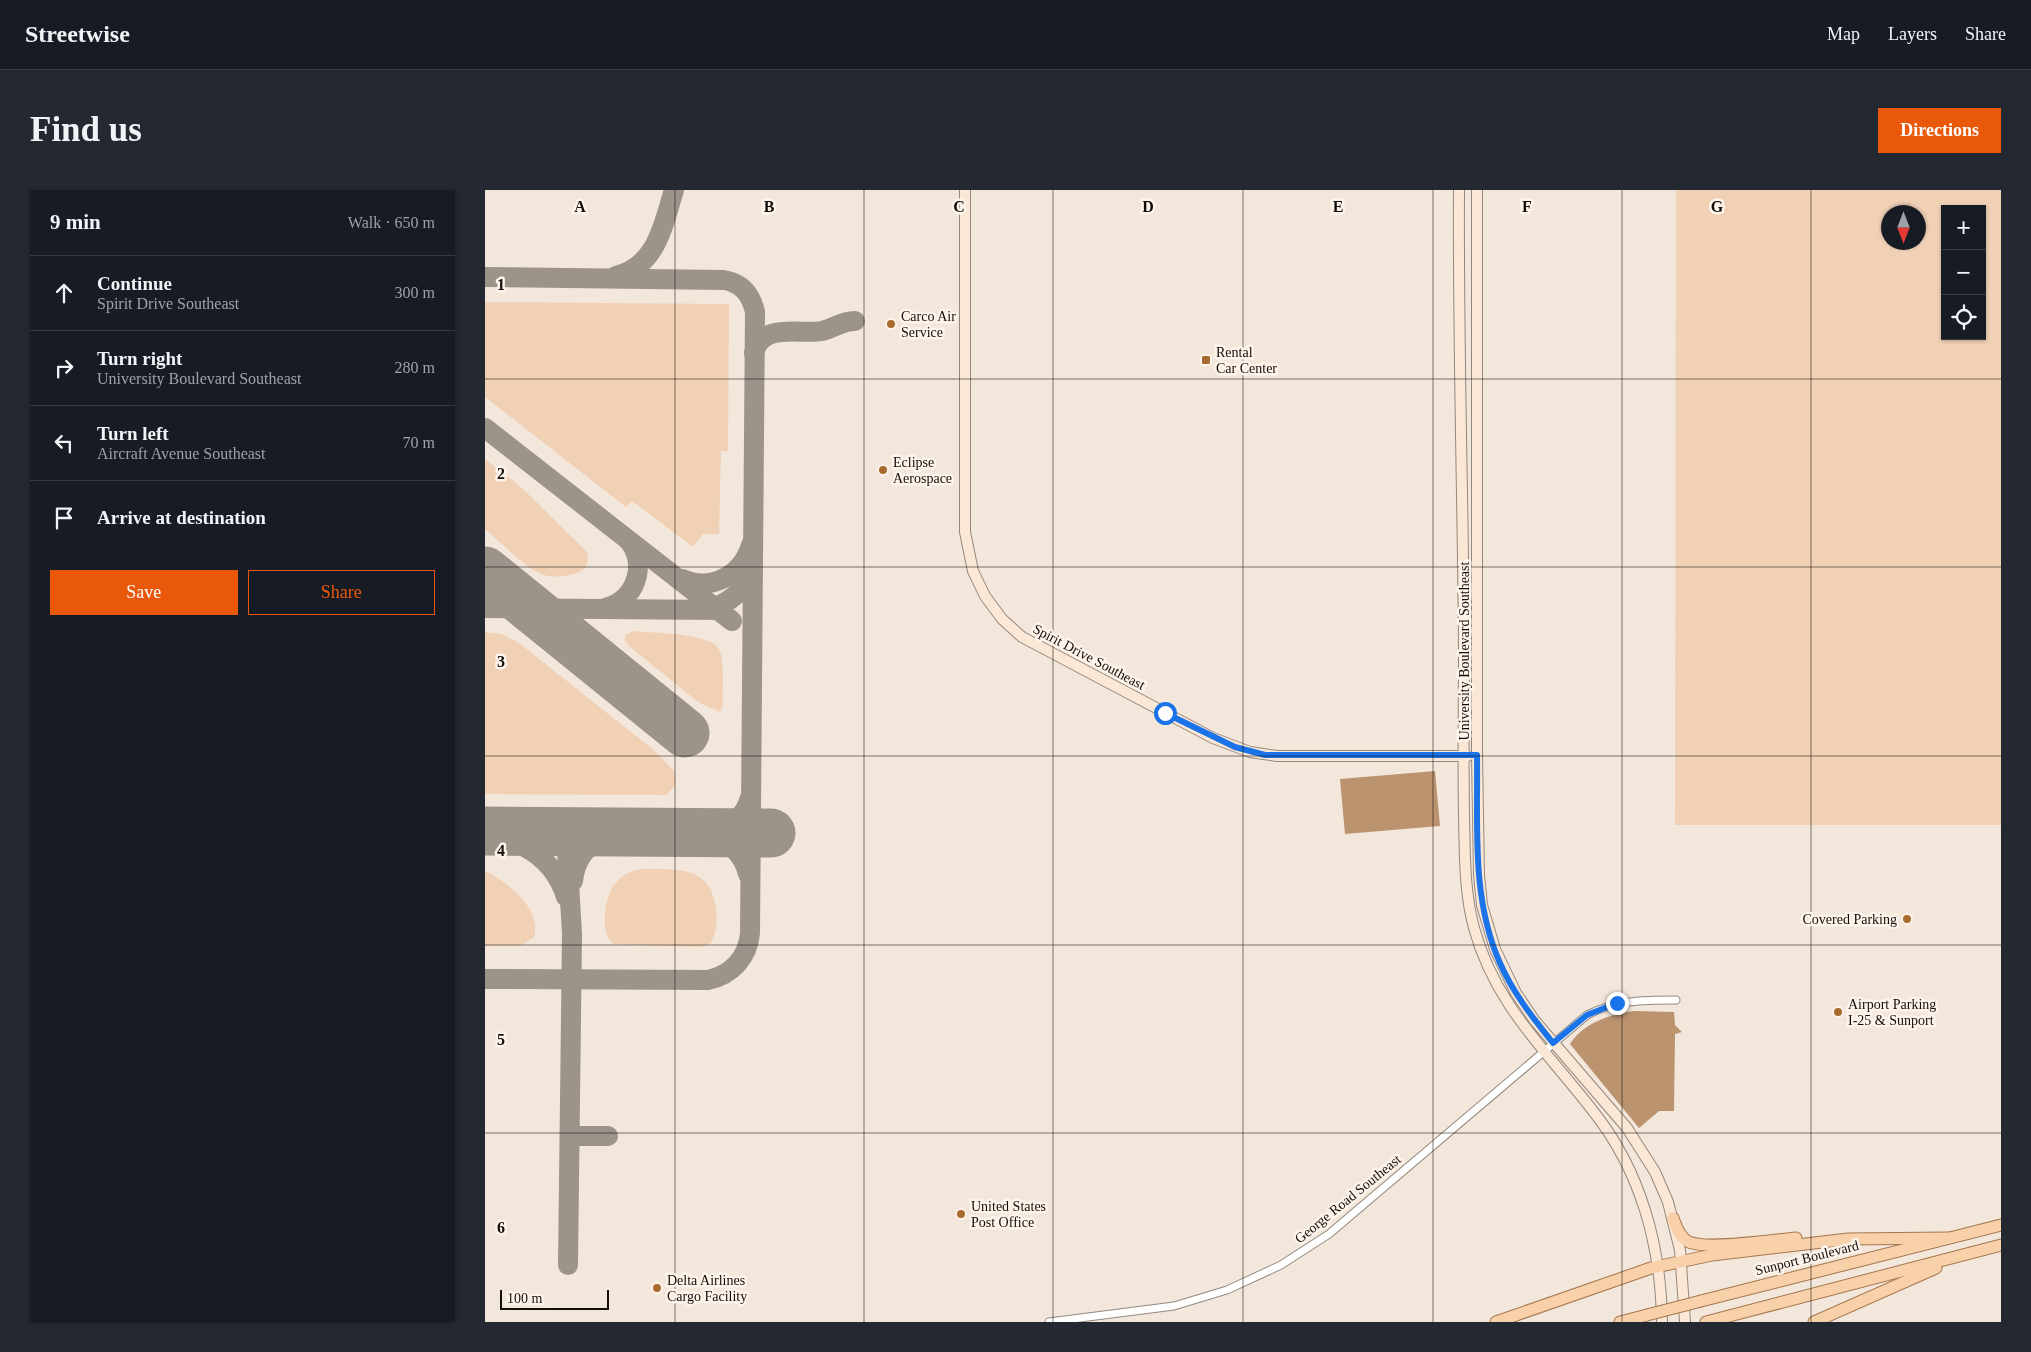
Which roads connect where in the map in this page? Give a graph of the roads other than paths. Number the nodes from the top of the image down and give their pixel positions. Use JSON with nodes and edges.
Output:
{"nodes":[{"id":1,"x":965,"y":190,"type":"edge"},
{"id":2,"x":1459,"y":190,"type":"edge"},
{"id":3,"x":1477,"y":190,"type":"edge"},
{"id":4,"x":1477,"y":755,"type":"junction"},
{"id":5,"x":1463,"y":756,"type":"junction"},
{"id":6,"x":1676,"y":1000,"type":"dead end"},
{"id":7,"x":1553,"y":1043,"type":"junction"},
{"id":8,"x":1543,"y":1051,"type":"junction"},
{"id":9,"x":1673,"y":1218,"type":"junction"},
{"id":10,"x":2001,"y":1225,"type":"edge"},
{"id":11,"x":1948,"y":1238,"type":"junction"},
{"id":12,"x":1848,"y":1239,"type":"junction"},
{"id":13,"x":2001,"y":1246,"type":"edge"},
{"id":14,"x":1982,"y":1250,"type":"junction"},
{"id":15,"x":1682,"y":1262,"type":"junction"},
{"id":16,"x":1658,"y":1267,"type":"junction"},
{"id":17,"x":1049,"y":1322,"type":"edge"},
{"id":18,"x":1495,"y":1322,"type":"edge"},
{"id":19,"x":1620,"y":1322,"type":"edge"},
{"id":20,"x":1662,"y":1322,"type":"edge"},
{"id":21,"x":1685,"y":1322,"type":"edge"},
{"id":22,"x":1706,"y":1322,"type":"edge"},
{"id":23,"x":1814,"y":1322,"type":"edge"}],
"edges":[{"from":1,"to":5,"type":"main road","name":"Spirit Drive Southeast"},
{"from":2,"to":5,"type":"main road","name":"University Boulevard Southeast"},
{"from":3,"to":4,"type":"main road","name":"University Boulevard Southeast"},
{"from":4,"to":5,"type":"main road","name":"Spirit Drive Southeast"},
{"from":4,"to":7,"type":"main road","name":"University Boulevard Southeast"},
{"from":5,"to":8,"type":"main road","name":"University Boulevard Southeast"},
{"from":6,"to":7,"type":"street","name":"George Road Southeast"},
{"from":7,"to":8,"type":"street","name":"George Road Southeast"},
{"from":7,"to":9,"type":"main road","name":"University Boulevard Southeast"},
{"from":8,"to":16,"type":"main road","name":"University Boulevard Southeast"},
{"from":8,"to":17,"type":"street","name":"George Road Southeast"},
{"from":9,"to":12,"type":"main road"},
{"from":9,"to":15,"type":"main road","name":"University Boulevard Southeast"},
{"from":10,"to":11,"type":"main road","name":"Sunport Boulevard"},
{"from":11,"to":12,"type":"main road"},
{"from":11,"to":19,"type":"main road","name":"Sunport Boulevard","bridge":true},
{"from":12,"to":15,"type":"main road"},
{"from":13,"to":14,"type":"main road"},
{"from":14,"to":22,"type":"main road"},
{"from":14,"to":23,"type":"main road"},
{"from":15,"to":16,"type":"main road"},
{"from":15,"to":21,"type":"main road","name":"University Boulevard Southeast"},
{"from":16,"to":18,"type":"main road"},
{"from":16,"to":20,"type":"main road","name":"University Boulevard Southeast"}]}
